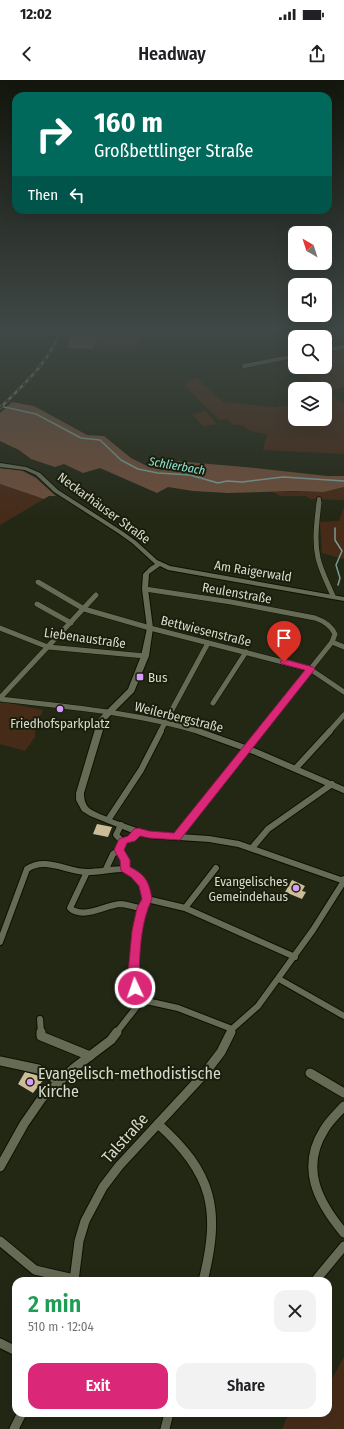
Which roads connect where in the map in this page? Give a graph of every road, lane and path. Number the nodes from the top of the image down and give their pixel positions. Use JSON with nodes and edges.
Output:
{"nodes":[{"id":1,"x":0,"y":465,"type":"edge"},
{"id":2,"x":319,"y":499,"type":"dead end"},
{"id":3,"x":160,"y":564,"type":"junction"},
{"id":4,"x":38,"y":582,"type":"dead end"},
{"id":5,"x":145,"y":589,"type":"junction"},
{"id":6,"x":96,"y":596,"type":"dead end"},
{"id":7,"x":333,"y":596,"type":"junction"},
{"id":8,"x":344,"y":599,"type":"edge"},
{"id":9,"x":37,"y":604,"type":"dead end"},
{"id":10,"x":84,"y":609,"type":"junction"},
{"id":11,"x":70,"y":623,"type":"junction"},
{"id":12,"x":0,"y":628,"type":"edge"},
{"id":13,"x":150,"y":628,"type":"junction"},
{"id":14,"x":6,"y":631,"type":"junction"},
{"id":15,"x":0,"y":636,"type":"edge"},
{"id":16,"x":332,"y":642,"type":"junction"},
{"id":17,"x":208,"y":643,"type":"junction"},
{"id":18,"x":48,"y":646,"type":"junction"},
{"id":19,"x":344,"y":647,"type":"edge"},
{"id":20,"x":246,"y":652,"type":"junction"},
{"id":21,"x":145,"y":656,"type":"junction"},
{"id":22,"x":310,"y":669,"type":"junction"},
{"id":23,"x":344,"y":692,"type":"edge"},
{"id":24,"x":0,"y":698,"type":"edge"},
{"id":25,"x":213,"y":703,"type":"dead end"},
{"id":26,"x":107,"y":712,"type":"junction"},
{"id":27,"x":344,"y":714,"type":"edge"},
{"id":28,"x":165,"y":722,"type":"junction"},
{"id":29,"x":248,"y":747,"type":"junction"},
{"id":30,"x":296,"y":768,"type":"junction"},
{"id":31,"x":332,"y":784,"type":"junction"},
{"id":32,"x":344,"y":790,"type":"edge"},
{"id":33,"x":108,"y":820,"type":"junction"},
{"id":34,"x":121,"y":826,"type":"junction"},
{"id":35,"x":138,"y":832,"type":"junction"},
{"id":36,"x":177,"y":837,"type":"junction"},
{"id":37,"x":122,"y":841,"type":"junction"},
{"id":38,"x":252,"y":848,"type":"junction"},
{"id":39,"x":119,"y":850,"type":"junction"},
{"id":40,"x":216,"y":868,"type":"dead end"},
{"id":41,"x":106,"y":869,"type":"junction"},
{"id":42,"x":125,"y":869,"type":"junction"},
{"id":43,"x":87,"y":872,"type":"junction"},
{"id":44,"x":344,"y":880,"type":"edge"},
{"id":45,"x":147,"y":899,"type":"junction"},
{"id":46,"x":142,"y":908,"type":"junction"},
{"id":47,"x":185,"y":908,"type":"junction"},
{"id":48,"x":0,"y":942,"type":"edge"},
{"id":49,"x":295,"y":957,"type":"junction"},
{"id":50,"x":278,"y":979,"type":"junction"},
{"id":51,"x":142,"y":1000,"type":"junction"},
{"id":52,"x":344,"y":1016,"type":"edge"},
{"id":53,"x":40,"y":1019,"type":"dead end"},
{"id":54,"x":232,"y":1029,"type":"junction"},
{"id":55,"x":90,"y":1056,"type":"junction"},
{"id":56,"x":0,"y":1061,"type":"edge"},
{"id":57,"x":310,"y":1073,"type":"dead end"},
{"id":58,"x":59,"y":1081,"type":"junction"},
{"id":59,"x":344,"y":1093,"type":"edge"},
{"id":60,"x":344,"y":1106,"type":"edge"},
{"id":61,"x":158,"y":1124,"type":"junction"},
{"id":62,"x":0,"y":1167,"type":"edge"},
{"id":63,"x":344,"y":1234,"type":"edge"},
{"id":64,"x":0,"y":1241,"type":"edge"},
{"id":65,"x":344,"y":1246,"type":"edge"},
{"id":66,"x":62,"y":1277,"type":"edge"},
{"id":67,"x":74,"y":1277,"type":"edge"},
{"id":68,"x":204,"y":1277,"type":"edge"},
{"id":69,"x":318,"y":1277,"type":"edge"},
{"id":70,"x":0,"y":1343,"type":"edge"},
{"id":71,"x":12,"y":1349,"type":"edge"},
{"id":72,"x":20,"y":1417,"type":"edge"},
{"id":73,"x":168,"y":1417,"type":"edge"},
{"id":74,"x":14,"y":1429,"type":"edge"},
{"id":75,"x":165,"y":1429,"type":"edge"}],
"edges":[{"from":1,"to":3,"type":"street","name":"Neckarhäuser Straße"},
{"from":2,"to":7,"type":"street"},
{"from":3,"to":5,"type":"street"},
{"from":3,"to":7,"type":"street","name":"Am Raigerwald"},
{"from":4,"to":10,"type":"street","name":"Bettwiesenstraße"},
{"from":5,"to":13,"type":"street"},
{"from":5,"to":16,"type":"street","name":"Reulenstraße"},
{"from":6,"to":10,"type":"street"},
{"from":7,"to":8,"type":"street","name":"Am Raigerwald"},
{"from":9,"to":11,"type":"street"},
{"from":10,"to":11,"type":"street"},
{"from":10,"to":13,"type":"street","name":"Bettwiesenstraße"},
{"from":11,"to":18,"type":"street"},
{"from":12,"to":14,"type":"street","name":"Liebenaustraße"},
{"from":13,"to":17,"type":"street","name":"Bettwiesenstraße"},
{"from":13,"to":21,"type":"street"},
{"from":14,"to":15,"type":"street"},
{"from":14,"to":18,"type":"street","name":"Liebenaustraße"},
{"from":16,"to":19,"type":"street"},
{"from":16,"to":22,"type":"street"},
{"from":17,"to":20,"type":"street","name":"Bettwiesenstraße"},
{"from":17,"to":28,"type":"street"},
{"from":18,"to":21,"type":"street","name":"Liebenaustraße"},
{"from":18,"to":24,"type":"street"},
{"from":20,"to":22,"type":"street","name":"Bettwiesenstraße"},
{"from":20,"to":25,"type":"street"},
{"from":21,"to":26,"type":"street"},
{"from":22,"to":23,"type":"street","name":"Bettwiesenstraße"},
{"from":22,"to":29,"type":"street"},
{"from":24,"to":26,"type":"street","name":"Weilerbergstraße"},
{"from":26,"to":28,"type":"street","name":"Weilerbergstraße"},
{"from":26,"to":33,"type":"street"},
{"from":27,"to":30,"type":"street"},
{"from":28,"to":29,"type":"street","name":"Weilerbergstraße"},
{"from":28,"to":33,"type":"street"},
{"from":29,"to":30,"type":"street","name":"Weilerbergstraße"},
{"from":29,"to":36,"type":"street"},
{"from":30,"to":31,"type":"street","name":"Weilerbergstraße"},
{"from":31,"to":32,"type":"street","name":"Weilerbergstraße"},
{"from":31,"to":38,"type":"street"},
{"from":33,"to":34,"type":"street"},
{"from":34,"to":35,"type":"street"},
{"from":34,"to":37,"type":"street"},
{"from":35,"to":36,"type":"street"},
{"from":35,"to":37,"type":"street"},
{"from":36,"to":38,"type":"street"},
{"from":37,"to":39,"type":"street"},
{"from":38,"to":44,"type":"street"},
{"from":39,"to":41,"type":"street"},
{"from":39,"to":42,"type":"street"},
{"from":40,"to":47,"type":"street"},
{"from":41,"to":42,"type":"street"},
{"from":41,"to":43,"type":"street"},
{"from":42,"to":45,"type":"street"},
{"from":43,"to":46,"type":"street"},
{"from":43,"to":48,"type":"street"},
{"from":44,"to":49,"type":"street","name":"Talstraße"},
{"from":45,"to":46,"type":"street"},
{"from":45,"to":47,"type":"street"},
{"from":46,"to":51,"type":"street"},
{"from":47,"to":49,"type":"street"},
{"from":49,"to":50,"type":"street","name":"Talstraße"},
{"from":50,"to":52,"type":"street"},
{"from":50,"to":54,"type":"street","name":"Talstraße"},
{"from":51,"to":54,"type":"street"},
{"from":51,"to":55,"type":"street"},
{"from":53,"to":55,"type":"street"},
{"from":54,"to":61,"type":"street","name":"Talstraße"},
{"from":55,"to":58,"type":"street"},
{"from":56,"to":58,"type":"street"},
{"from":57,"to":59,"type":"street"},
{"from":58,"to":62,"type":"street"},
{"from":60,"to":63,"type":"street"},
{"from":61,"to":67,"type":"street","name":"Talstraße"},
{"from":61,"to":68,"type":"street"},
{"from":64,"to":66,"type":"street"},
{"from":65,"to":69,"type":"street"},
{"from":70,"to":71,"type":"street"},
{"from":72,"to":74,"type":"street"},
{"from":73,"to":75,"type":"street"}]}
